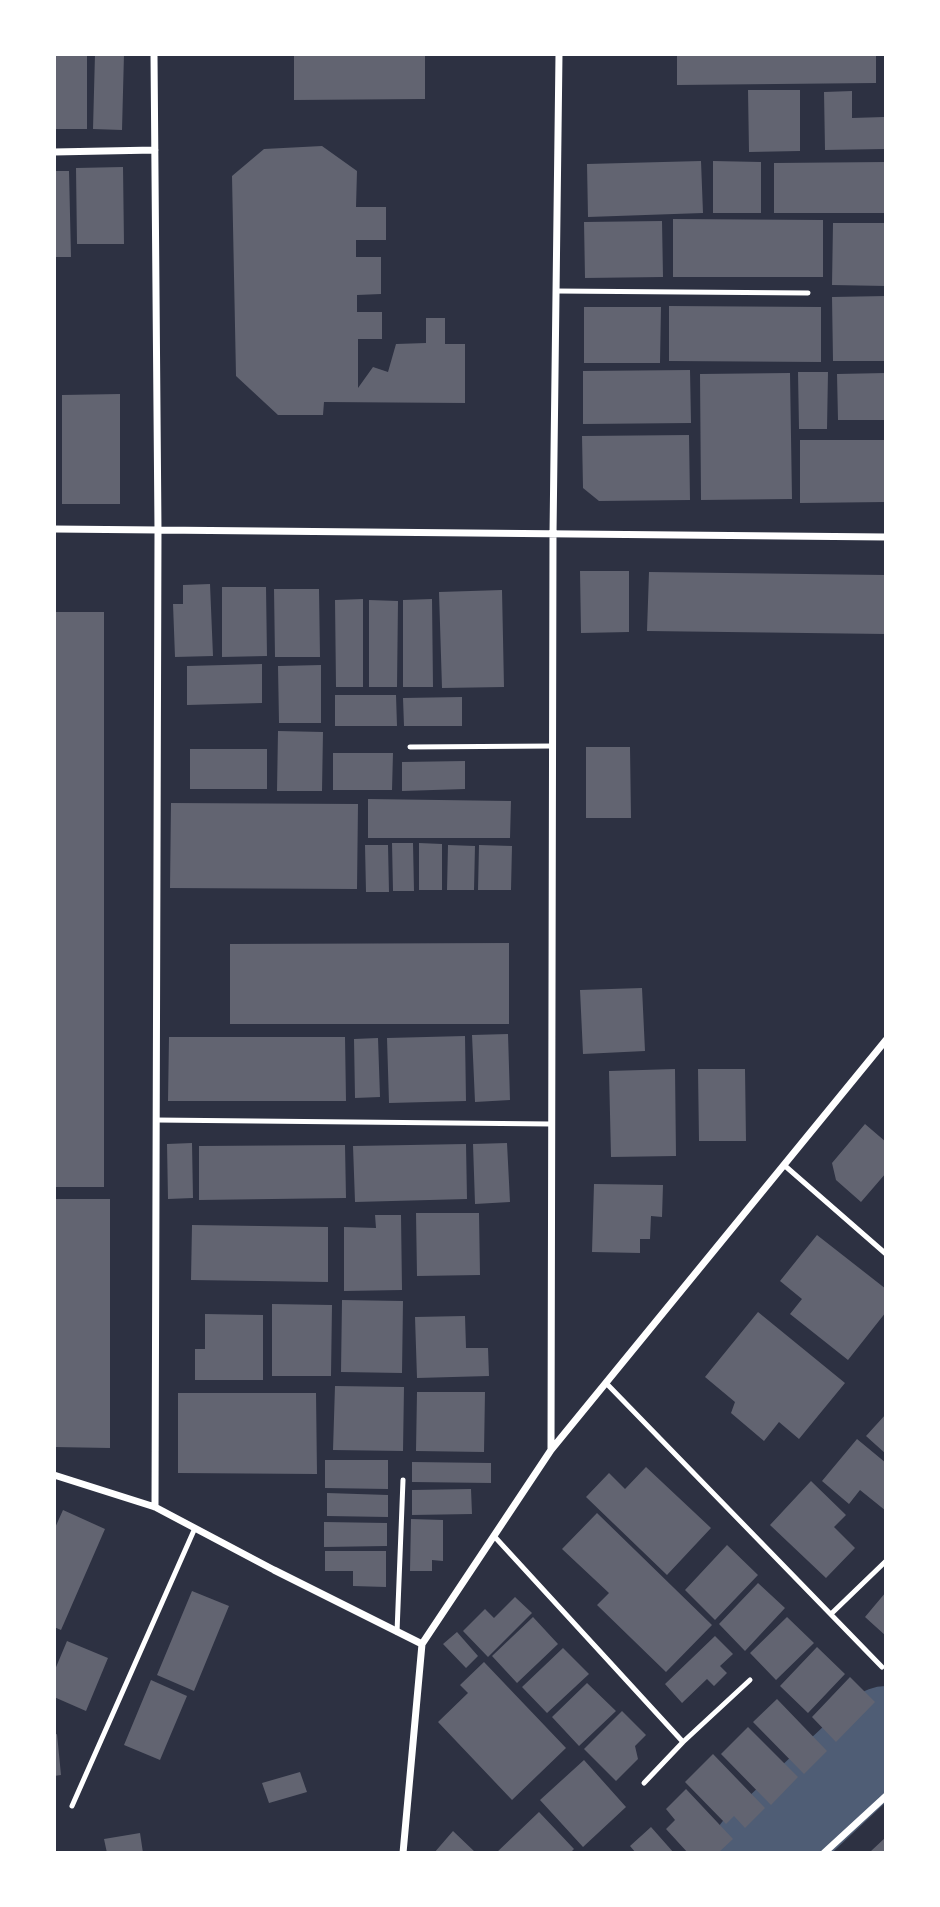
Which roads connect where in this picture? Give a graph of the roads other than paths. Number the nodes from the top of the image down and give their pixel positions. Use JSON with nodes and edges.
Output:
{"nodes":[{"id":1,"x":154,"y":54,"type":"edge"},
{"id":2,"x":559,"y":54,"type":"edge"},
{"id":3,"x":155,"y":150,"type":"junction"},
{"id":4,"x":54,"y":152,"type":"edge"},
{"id":5,"x":556,"y":291,"type":"junction"},
{"id":6,"x":808,"y":293,"type":"dead end"},
{"id":7,"x":54,"y":529,"type":"edge"},
{"id":8,"x":158,"y":530,"type":"junction"},
{"id":9,"x":553,"y":534,"type":"junction"},
{"id":10,"x":886,"y":537,"type":"edge"},
{"id":11,"x":553,"y":746,"type":"junction"},
{"id":12,"x":410,"y":747,"type":"dead end"},
{"id":13,"x":886,"y":1040,"type":"edge"},
{"id":14,"x":156,"y":1120,"type":"junction"},
{"id":15,"x":551,"y":1124,"type":"junction"},
{"id":16,"x":784,"y":1165,"type":"junction"},
{"id":17,"x":886,"y":1254,"type":"edge"},
{"id":18,"x":606,"y":1383,"type":"junction"},
{"id":19,"x":551,"y":1450,"type":"junction"},
{"id":20,"x":54,"y":1475,"type":"edge"},
{"id":21,"x":403,"y":1480,"type":"dead end"},
{"id":22,"x":155,"y":1507,"type":"junction"},
{"id":23,"x":195,"y":1528,"type":"junction"},
{"id":24,"x":494,"y":1536,"type":"junction"},
{"id":25,"x":886,"y":1561,"type":"edge"},
{"id":26,"x":831,"y":1614,"type":"junction"},
{"id":27,"x":397,"y":1632,"type":"junction"},
{"id":28,"x":422,"y":1644,"type":"junction"},
{"id":29,"x":882,"y":1667,"type":"dead end"},
{"id":30,"x":750,"y":1680,"type":"dead end"},
{"id":31,"x":682,"y":1742,"type":"junction"},
{"id":32,"x":644,"y":1783,"type":"dead end"},
{"id":33,"x":886,"y":1796,"type":"edge"},
{"id":34,"x":72,"y":1805,"type":"dead end"},
{"id":35,"x":835,"y":1849,"type":"edge"},
{"id":36,"x":403,"y":1853,"type":"edge"},
{"id":37,"x":824,"y":1853,"type":"edge"}],
"edges":[{"from":1,"to":3,"type":"street"},
{"from":2,"to":5,"type":"street"},
{"from":3,"to":4,"type":"street"},
{"from":3,"to":8,"type":"street"},
{"from":5,"to":6,"type":"lane"},
{"from":5,"to":9,"type":"street"},
{"from":7,"to":8,"type":"street"},
{"from":8,"to":9,"type":"street"},
{"from":8,"to":14,"type":"street"},
{"from":9,"to":10,"type":"street"},
{"from":9,"to":11,"type":"street"},
{"from":11,"to":12,"type":"lane"},
{"from":11,"to":15,"type":"street"},
{"from":13,"to":16,"type":"street"},
{"from":14,"to":15,"type":"lane"},
{"from":14,"to":22,"type":"street"},
{"from":15,"to":19,"type":"street"},
{"from":16,"to":17,"type":"lane"},
{"from":16,"to":18,"type":"street"},
{"from":18,"to":19,"type":"street"},
{"from":18,"to":26,"type":"lane"},
{"from":19,"to":24,"type":"street"},
{"from":20,"to":22,"type":"street"},
{"from":21,"to":27,"type":"lane"},
{"from":22,"to":23,"type":"street"},
{"from":23,"to":27,"type":"street"},
{"from":23,"to":34,"type":"lane"},
{"from":24,"to":28,"type":"street"},
{"from":24,"to":31,"type":"lane"},
{"from":25,"to":26,"type":"lane"},
{"from":26,"to":29,"type":"lane"},
{"from":27,"to":28,"type":"street"},
{"from":28,"to":36,"type":"street"},
{"from":30,"to":31,"type":"lane"},
{"from":31,"to":32,"type":"lane"},
{"from":33,"to":35,"type":"street"},
{"from":35,"to":37,"type":"street"}]}
